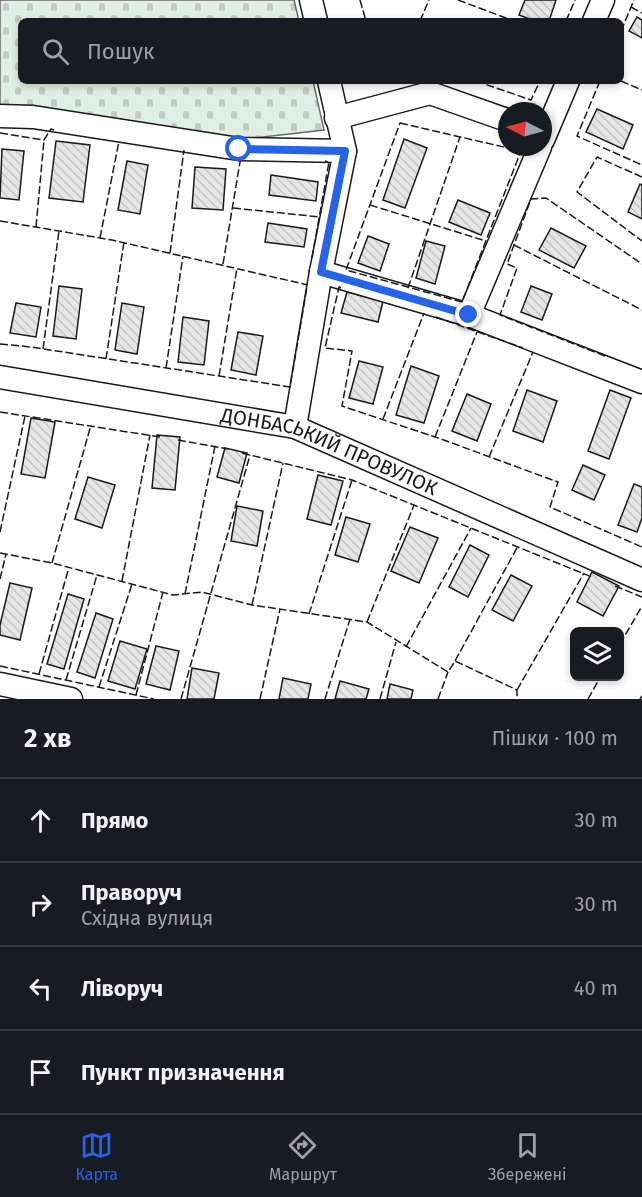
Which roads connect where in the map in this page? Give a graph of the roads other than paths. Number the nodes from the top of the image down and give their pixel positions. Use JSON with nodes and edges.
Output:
{"nodes":[{"id":1,"x":311,"y":0,"type":"edge"},
{"id":2,"x":603,"y":0,"type":"edge"},
{"id":3,"x":315,"y":18,"type":"edge"},
{"id":4,"x":595,"y":18,"type":"edge"},
{"id":5,"x":330,"y":84,"type":"edge"},
{"id":6,"x":567,"y":84,"type":"edge"},
{"id":7,"x":0,"y":116,"type":"edge"},
{"id":8,"x":498,"y":117,"type":"edge"},
{"id":9,"x":552,"y":117,"type":"edge"},
{"id":10,"x":336,"y":118,"type":"junction"},
{"id":11,"x":345,"y":151,"type":"junction"},
{"id":12,"x":535,"y":156,"type":"edge"},
{"id":13,"x":321,"y":272,"type":"junction"},
{"id":14,"x":469,"y":315,"type":"junction"},
{"id":15,"x":0,"y":377,"type":"edge"},
{"id":16,"x":642,"y":382,"type":"edge"},
{"id":17,"x":295,"y":427,"type":"junction"},
{"id":18,"x":642,"y":580,"type":"edge"},
{"id":19,"x":0,"y":684,"type":"edge"},
{"id":20,"x":36,"y":695,"type":"edge"},
{"id":21,"x":71,"y":699,"type":"edge"}],
"edges":[{"from":1,"to":3,"type":"street"},
{"from":2,"to":4,"type":"street"},
{"from":5,"to":10,"type":"street"},
{"from":6,"to":9,"type":"street"},
{"from":7,"to":11,"type":"street"},
{"from":8,"to":10,"type":"street"},
{"from":10,"to":11,"type":"street"},
{"from":11,"to":13,"type":"street"},
{"from":12,"to":14,"type":"street"},
{"from":13,"to":14,"type":"street"},
{"from":13,"to":17,"type":"street"},
{"from":14,"to":16,"type":"street"},
{"from":15,"to":17,"type":"street","name":"ДОНБАСЬКИЙ ПРОВУЛОК"},
{"from":17,"to":18,"type":"street","name":"ДОНБАСЬКИЙ ПРОВУЛОК"},
{"from":19,"to":20,"type":"street"},
{"from":20,"to":21,"type":"street"}]}
